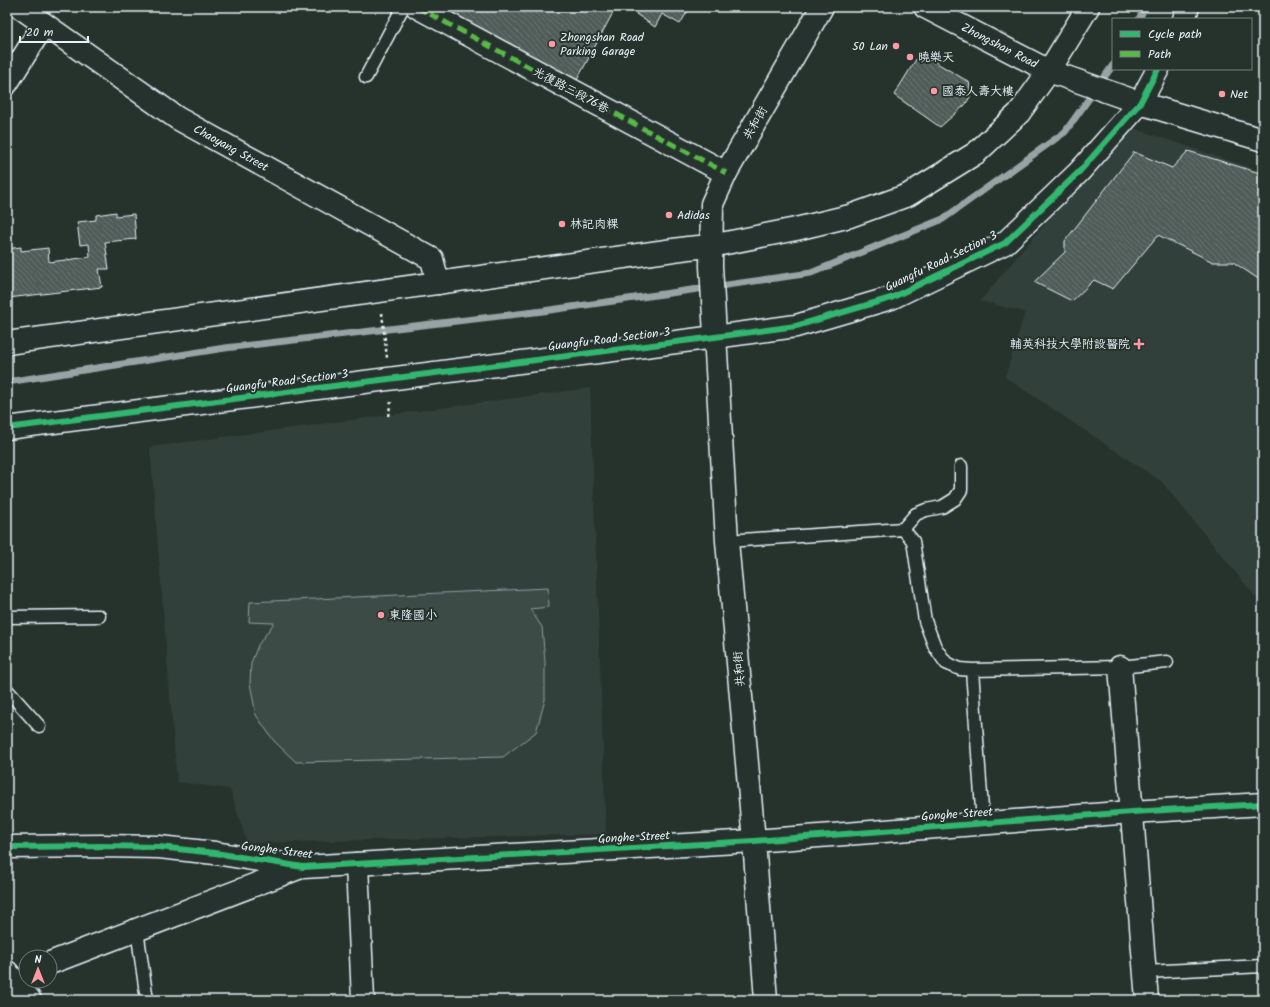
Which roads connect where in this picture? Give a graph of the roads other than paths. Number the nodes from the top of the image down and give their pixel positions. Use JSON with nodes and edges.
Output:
{"nodes":[{"id":1,"x":20,"y":7,"type":"edge"},
{"id":2,"x":403,"y":7,"type":"edge"},
{"id":3,"x":417,"y":7,"type":"edge"},
{"id":4,"x":822,"y":7,"type":"edge"},
{"id":5,"x":925,"y":7,"type":"edge"},
{"id":6,"x":1088,"y":7,"type":"edge"},
{"id":7,"x":1188,"y":7,"type":"edge"},
{"id":8,"x":1184,"y":18,"type":"edge"},
{"id":9,"x":44,"y":24,"type":"junction"},
{"id":10,"x":1157,"y":70,"type":"edge"},
{"id":11,"x":1049,"y":71,"type":"junction"},
{"id":12,"x":366,"y":77,"type":"dead end"},
{"id":13,"x":7,"y":83,"type":"edge"},
{"id":14,"x":1140,"y":103,"type":"junction"},
{"id":15,"x":1263,"y":140,"type":"edge"},
{"id":16,"x":726,"y":173,"type":"junction"},
{"id":17,"x":711,"y":256,"type":"junction"},
{"id":18,"x":438,"y":282,"type":"junction"},
{"id":19,"x":714,"y":337,"type":"junction"},
{"id":20,"x":7,"y":344,"type":"edge"},
{"id":21,"x":7,"y":428,"type":"edge"},
{"id":22,"x":961,"y":466,"type":"dead end"},
{"id":23,"x":903,"y":529,"type":"junction"},
{"id":24,"x":727,"y":541,"type":"junction"},
{"id":25,"x":99,"y":616,"type":"dead end"},
{"id":26,"x":7,"y":617,"type":"edge"},
{"id":27,"x":1168,"y":662,"type":"dead end"},
{"id":28,"x":1120,"y":667,"type":"junction"},
{"id":29,"x":972,"y":670,"type":"junction"},
{"id":30,"x":7,"y":690,"type":"edge"},
{"id":31,"x":39,"y":726,"type":"dead end"},
{"id":32,"x":1263,"y":804,"type":"edge"},
{"id":33,"x":1132,"y":812,"type":"junction"},
{"id":34,"x":983,"y":824,"type":"junction"},
{"id":35,"x":754,"y":841,"type":"junction"},
{"id":36,"x":7,"y":847,"type":"edge"},
{"id":37,"x":358,"y":864,"type":"junction"},
{"id":38,"x":303,"y":867,"type":"junction"},
{"id":39,"x":138,"y":930,"type":"junction"},
{"id":40,"x":58,"y":960,"type":"edge"},
{"id":41,"x":1263,"y":966,"type":"edge"},
{"id":42,"x":1145,"y":972,"type":"junction"},
{"id":43,"x":15,"y":974,"type":"edge"},
{"id":44,"x":30,"y":1000,"type":"edge"},
{"id":45,"x":147,"y":1000,"type":"edge"},
{"id":46,"x":363,"y":1000,"type":"edge"},
{"id":47,"x":766,"y":1000,"type":"edge"},
{"id":48,"x":1147,"y":1000,"type":"edge"}],
"edges":[{"from":1,"to":9,"type":"street","name":"Chaoyang Street"},
{"from":2,"to":12,"type":"lane"},
{"from":3,"to":16,"type":"street","name":"光復路三段76巷"},
{"from":4,"to":16,"type":"street","name":"共和街"},
{"from":5,"to":11,"type":"street","name":"Zhongshan Road"},
{"from":6,"to":11,"type":"street"},
{"from":7,"to":8,"type":"street"},
{"from":9,"to":13,"type":"street"},
{"from":9,"to":18,"type":"street","name":"Chaoyang Street"},
{"from":10,"to":14,"type":"street","name":"Guangfu Road Section 3"},
{"from":11,"to":14,"type":"street","name":"Zhongshan Road"},
{"from":11,"to":17,"type":"street"},
{"from":14,"to":15,"type":"street"},
{"from":14,"to":19,"type":"street","name":"Guangfu Road Section 3"},
{"from":16,"to":17,"type":"street","name":"共和街"},
{"from":17,"to":18,"type":"street"},
{"from":17,"to":19,"type":"street","name":"共和街"},
{"from":18,"to":20,"type":"street"},
{"from":19,"to":21,"type":"street","name":"Guangfu Road Section 3"},
{"from":19,"to":24,"type":"street","name":"共和街"},
{"from":22,"to":23,"type":"lane"},
{"from":23,"to":24,"type":"lane"},
{"from":23,"to":29,"type":"lane"},
{"from":24,"to":35,"type":"street","name":"共和街"},
{"from":25,"to":26,"type":"lane"},
{"from":27,"to":28,"type":"lane"},
{"from":28,"to":29,"type":"lane"},
{"from":28,"to":33,"type":"street"},
{"from":29,"to":34,"type":"lane"},
{"from":30,"to":31,"type":"lane"},
{"from":32,"to":33,"type":"street","name":"Gonghe Street"},
{"from":33,"to":34,"type":"street","name":"Gonghe Street"},
{"from":33,"to":42,"type":"street"},
{"from":34,"to":35,"type":"street","name":"Gonghe Street"},
{"from":35,"to":37,"type":"street","name":"Gonghe Street"},
{"from":35,"to":47,"type":"street","name":"共和街"},
{"from":36,"to":38,"type":"street","name":"Gonghe Street"},
{"from":37,"to":38,"type":"street","name":"Gonghe Street"},
{"from":37,"to":46,"type":"street"},
{"from":38,"to":39,"type":"street"},
{"from":39,"to":40,"type":"street"},
{"from":39,"to":45,"type":"lane"},
{"from":41,"to":42,"type":"lane"},
{"from":42,"to":48,"type":"street"},
{"from":43,"to":44,"type":"street"}]}
